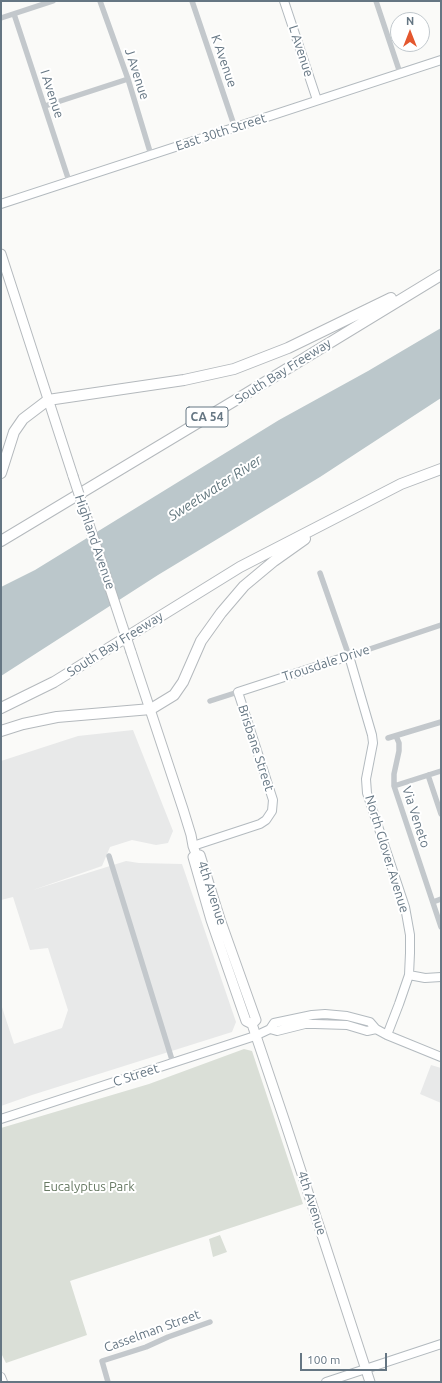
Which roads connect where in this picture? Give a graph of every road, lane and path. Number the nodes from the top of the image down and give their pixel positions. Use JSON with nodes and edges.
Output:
{"nodes":[{"id":1,"x":53,"y":1,"type":"edge"},
{"id":2,"x":100,"y":1,"type":"edge"},
{"id":3,"x":192,"y":1,"type":"edge"},
{"id":4,"x":284,"y":1,"type":"edge"},
{"id":5,"x":376,"y":1,"type":"edge"},
{"id":6,"x":14,"y":14,"type":"junction"},
{"id":7,"x":1,"y":18,"type":"edge"},
{"id":8,"x":441,"y":60,"type":"edge"},
{"id":9,"x":400,"y":73,"type":"junction"},
{"id":10,"x":128,"y":79,"type":"junction"},
{"id":11,"x":317,"y":100,"type":"junction"},
{"id":12,"x":45,"y":106,"type":"junction"},
{"id":13,"x":235,"y":128,"type":"junction"},
{"id":14,"x":151,"y":155,"type":"junction"},
{"id":15,"x":69,"y":181,"type":"junction"},
{"id":16,"x":1,"y":204,"type":"edge"},
{"id":17,"x":1,"y":254,"type":"edge"},
{"id":18,"x":441,"y":274,"type":"edge"},
{"id":19,"x":412,"y":292,"type":"junction"},
{"id":20,"x":48,"y":400,"type":"junction"},
{"id":21,"x":441,"y":469,"type":"edge"},
{"id":22,"x":1,"y":473,"type":"edge"},
{"id":23,"x":330,"y":520,"type":"junction"},
{"id":24,"x":1,"y":541,"type":"edge"},
{"id":25,"x":320,"y":573,"type":"dead end"},
{"id":26,"x":441,"y":625,"type":"edge"},
{"id":27,"x":349,"y":656,"type":"junction"},
{"id":28,"x":238,"y":692,"type":"junction"},
{"id":29,"x":210,"y":700,"type":"dead end"},
{"id":30,"x":1,"y":708,"type":"edge"},
{"id":31,"x":151,"y":709,"type":"junction"},
{"id":32,"x":441,"y":722,"type":"edge"},
{"id":33,"x":1,"y":731,"type":"edge"},
{"id":34,"x":396,"y":736,"type":"junction"},
{"id":35,"x":388,"y":738,"type":"dead end"},
{"id":36,"x":441,"y":771,"type":"edge"},
{"id":37,"x":428,"y":775,"type":"junction"},
{"id":38,"x":394,"y":786,"type":"junction"},
{"id":39,"x":441,"y":814,"type":"edge"},
{"id":40,"x":189,"y":829,"type":"joint"},
{"id":41,"x":194,"y":850,"type":"junction"},
{"id":42,"x":109,"y":856,"type":"dead end"},
{"id":43,"x":441,"y":899,"type":"edge"},
{"id":44,"x":433,"y":902,"type":"junction"},
{"id":45,"x":441,"y":927,"type":"edge"},
{"id":46,"x":409,"y":975,"type":"junction"},
{"id":47,"x":441,"y":977,"type":"edge"},
{"id":48,"x":388,"y":1035,"type":"junction"},
{"id":49,"x":255,"y":1036,"type":"junction"},
{"id":50,"x":441,"y":1057,"type":"edge"},
{"id":51,"x":173,"y":1063,"type":"junction"},
{"id":52,"x":1,"y":1119,"type":"edge"},
{"id":53,"x":210,"y":1322,"type":"dead end"},
{"id":54,"x":441,"y":1344,"type":"edge"},
{"id":55,"x":366,"y":1369,"type":"junction"},
{"id":56,"x":1,"y":1377,"type":"edge"},
{"id":57,"x":3,"y":1382,"type":"edge"},
{"id":58,"x":108,"y":1382,"type":"edge"},
{"id":59,"x":326,"y":1382,"type":"edge"},
{"id":60,"x":370,"y":1382,"type":"edge"}],
"edges":[{"from":1,"to":6,"type":"street"},
{"from":2,"to":10,"type":"street","name":"J Avenue"},
{"from":3,"to":13,"type":"street","name":"K Avenue"},
{"from":4,"to":11,"type":"street","name":"L Avenue"},
{"from":5,"to":9,"type":"street"},
{"from":6,"to":7,"type":"street"},
{"from":6,"to":12,"type":"street","name":"I Avenue"},
{"from":8,"to":9,"type":"street","name":"East 30th Street"},
{"from":9,"to":11,"type":"street","name":"East 30th Street"},
{"from":10,"to":12,"type":"street"},
{"from":10,"to":14,"type":"street","name":"J Avenue"},
{"from":11,"to":13,"type":"street","name":"East 30th Street"},
{"from":12,"to":15,"type":"street","name":"I Avenue"},
{"from":13,"to":14,"type":"street","name":"East 30th Street"},
{"from":14,"to":15,"type":"street","name":"East 30th Street"},
{"from":15,"to":16,"type":"street","name":"East 30th Street"},
{"from":17,"to":20,"type":"main road","name":"Highland Avenue"},
{"from":18,"to":19,"type":"highway","name":"South Bay Freeway","number":"CA 54"},
{"from":19,"to":20,"type":"highway"},
{"from":19,"to":24,"type":"highway","name":"South Bay Freeway","number":"CA 54"},
{"from":20,"to":22,"type":"highway"},
{"from":20,"to":31,"type":"main road","name":"Highland Avenue","bridge":true},
{"from":21,"to":23,"type":"highway","name":"South Bay Freeway"},
{"from":23,"to":30,"type":"highway","name":"South Bay Freeway"},
{"from":23,"to":31,"type":"highway"},
{"from":25,"to":27,"type":"street","name":"North Glover Avenue"},
{"from":26,"to":27,"type":"street","name":"Trousdale Drive"},
{"from":27,"to":28,"type":"street","name":"Trousdale Drive"},
{"from":27,"to":46,"type":"street","name":"North Glover Avenue"},
{"from":28,"to":29,"type":"street","name":"Trousdale Drive"},
{"from":28,"to":41,"type":"street","name":"Brisbane Street"},
{"from":31,"to":33,"type":"highway"},
{"from":31,"to":40,"type":"main road","name":"Highland Avenue"},
{"from":32,"to":34,"type":"street"},
{"from":34,"to":35,"type":"street"},
{"from":34,"to":38,"type":"street","name":"Via Veneto"},
{"from":36,"to":37,"type":"street"},
{"from":37,"to":38,"type":"street"},
{"from":37,"to":39,"type":"street"},
{"from":38,"to":44,"type":"street","name":"Via Veneto"},
{"from":40,"to":41,"type":"main road","name":"4th Avenue"},
{"from":41,"to":49,"type":"main road","name":"4th Avenue"},
{"from":42,"to":51,"type":"street"},
{"from":43,"to":44,"type":"street"},
{"from":44,"to":45,"type":"street","name":"Via Veneto"},
{"from":46,"to":47,"type":"street"},
{"from":46,"to":48,"type":"street","name":"North Glover Avenue"},
{"from":48,"to":49,"type":"street","name":"C Street"},
{"from":48,"to":50,"type":"street","name":"C Street"},
{"from":49,"to":51,"type":"street","name":"C Street"},
{"from":49,"to":55,"type":"main road","name":"4th Avenue"},
{"from":51,"to":52,"type":"street","name":"C Street"},
{"from":53,"to":58,"type":"street","name":"Casselman Street"},
{"from":54,"to":55,"type":"street"},
{"from":55,"to":59,"type":"street"},
{"from":55,"to":60,"type":"main road","name":"4th Avenue"},
{"from":56,"to":57,"type":"street"}]}
